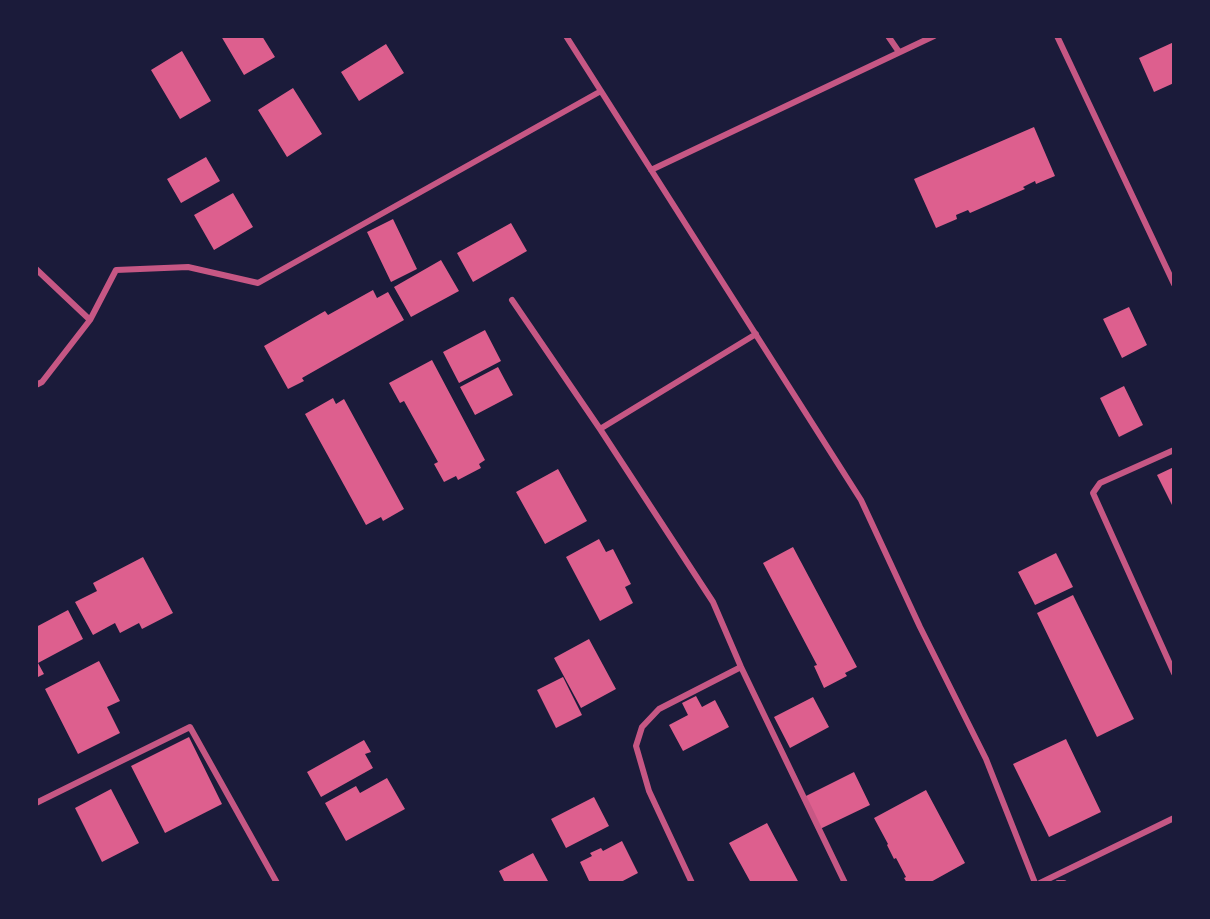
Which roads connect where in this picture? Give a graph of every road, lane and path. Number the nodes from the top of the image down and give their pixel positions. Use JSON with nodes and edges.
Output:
{"nodes":[{"id":1,"x":566,"y":36,"type":"edge"},
{"id":2,"x":888,"y":36,"type":"edge"},
{"id":3,"x":933,"y":36,"type":"edge"},
{"id":4,"x":1057,"y":36,"type":"edge"},
{"id":5,"x":899,"y":52,"type":"junction"},
{"id":6,"x":601,"y":91,"type":"junction"},
{"id":7,"x":651,"y":170,"type":"junction"},
{"id":8,"x":36,"y":269,"type":"edge"},
{"id":9,"x":1174,"y":284,"type":"edge"},
{"id":10,"x":512,"y":300,"type":"dead end"},
{"id":11,"x":90,"y":320,"type":"junction"},
{"id":12,"x":756,"y":334,"type":"junction"},
{"id":13,"x":36,"y":385,"type":"edge"},
{"id":14,"x":600,"y":429,"type":"junction"},
{"id":15,"x":1174,"y":450,"type":"edge"},
{"id":16,"x":741,"y":667,"type":"junction"},
{"id":17,"x":1174,"y":673,"type":"edge"},
{"id":18,"x":36,"y":803,"type":"edge"},
{"id":19,"x":1174,"y":818,"type":"edge"},
{"id":20,"x":277,"y":883,"type":"edge"},
{"id":21,"x":692,"y":883,"type":"edge"},
{"id":22,"x":845,"y":883,"type":"edge"},
{"id":23,"x":1035,"y":883,"type":"edge"},
{"id":24,"x":1040,"y":883,"type":"edge"},
{"id":25,"x":1058,"y":883,"type":"edge"},
{"id":26,"x":1064,"y":883,"type":"edge"}],
"edges":[{"from":1,"to":6,"type":"street"},
{"from":2,"to":5,"type":"street"},
{"from":3,"to":5,"type":"street"},
{"from":4,"to":9,"type":"street"},
{"from":5,"to":7,"type":"street"},
{"from":6,"to":7,"type":"street"},
{"from":6,"to":11,"type":"street"},
{"from":7,"to":12,"type":"street"},
{"from":8,"to":11,"type":"street"},
{"from":10,"to":14,"type":"street"},
{"from":11,"to":13,"type":"street"},
{"from":12,"to":14,"type":"street"},
{"from":12,"to":23,"type":"street"},
{"from":14,"to":16,"type":"street"},
{"from":15,"to":17,"type":"street"},
{"from":16,"to":21,"type":"street"},
{"from":16,"to":22,"type":"street"},
{"from":18,"to":20,"type":"street"},
{"from":19,"to":24,"type":"street"},
{"from":25,"to":26,"type":"street"}]}
